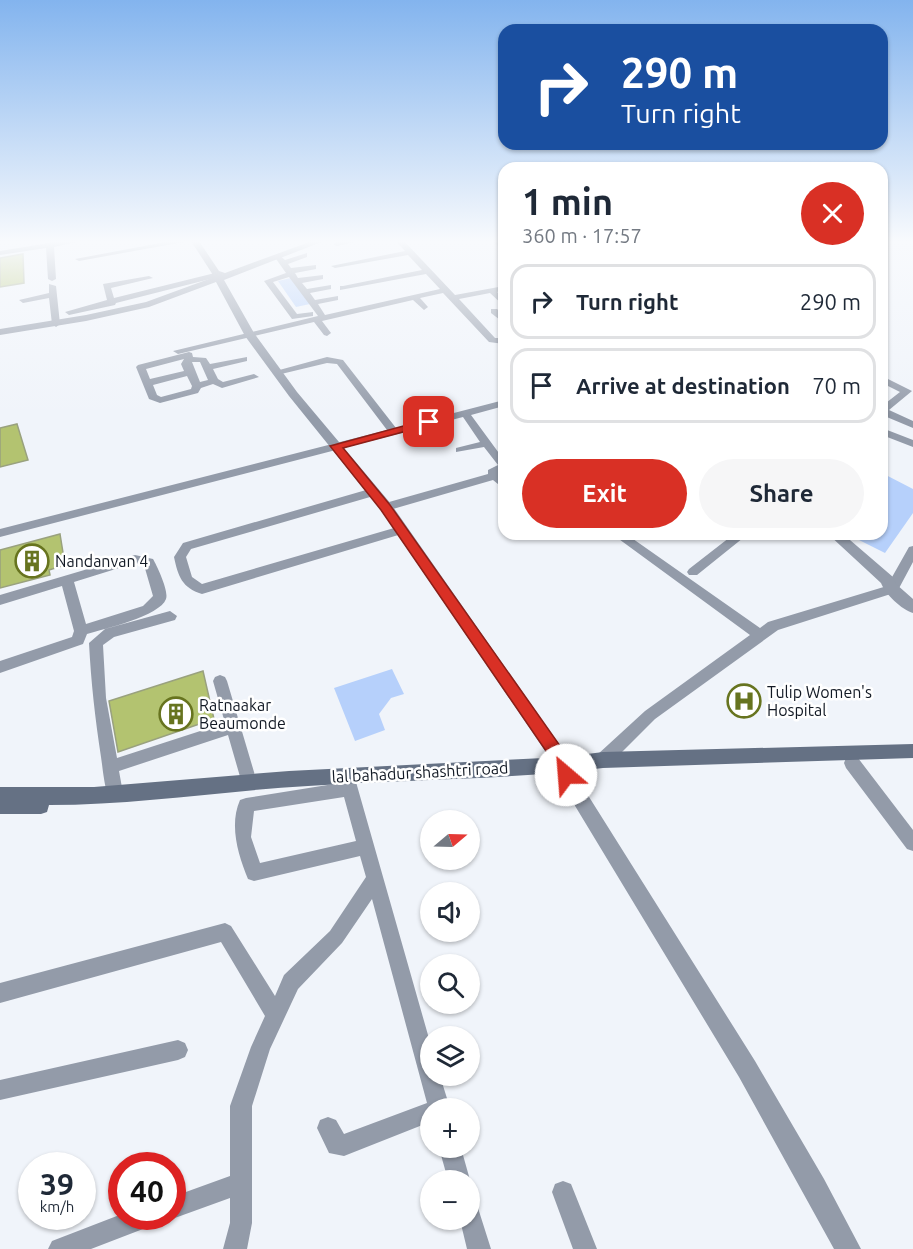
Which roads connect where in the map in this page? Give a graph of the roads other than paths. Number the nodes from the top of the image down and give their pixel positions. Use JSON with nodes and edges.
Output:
{"nodes":[{"id":1,"x":53,"y":299,"type":"edge"},
{"id":2,"x":111,"y":299,"type":"edge"},
{"id":3,"x":128,"y":299,"type":"edge"},
{"id":4,"x":173,"y":299,"type":"edge"},
{"id":5,"x":229,"y":299,"type":"edge"},
{"id":6,"x":282,"y":299,"type":"edge"},
{"id":7,"x":310,"y":299,"type":"edge"},
{"id":8,"x":329,"y":299,"type":"edge"},
{"id":9,"x":398,"y":299,"type":"edge"},
{"id":10,"x":417,"y":299,"type":"edge"},
{"id":11,"x":453,"y":299,"type":"edge"},
{"id":12,"x":112,"y":303,"type":"junction"},
{"id":13,"x":313,"y":303,"type":"junction"},
{"id":14,"x":424,"y":308,"type":"dead end"},
{"id":15,"x":494,"y":311,"type":"dead end"},
{"id":16,"x":69,"y":312,"type":"dead end"},
{"id":17,"x":319,"y":315,"type":"junction"},
{"id":18,"x":498,"y":317,"type":"edge"},
{"id":19,"x":56,"y":324,"type":"junction"},
{"id":20,"x":0,"y":332,"type":"edge"},
{"id":21,"x":327,"y":333,"type":"dead end"},
{"id":22,"x":249,"y":334,"type":"junction"},
{"id":23,"x":498,"y":340,"type":"edge"},
{"id":24,"x":188,"y":354,"type":"junction"},
{"id":25,"x":244,"y":359,"type":"dead end"},
{"id":26,"x":207,"y":368,"type":"junction"},
{"id":27,"x":190,"y":372,"type":"junction"},
{"id":28,"x":277,"y":372,"type":"junction"},
{"id":29,"x":254,"y":377,"type":"dead end"},
{"id":30,"x":214,"y":381,"type":"junction"},
{"id":31,"x":147,"y":383,"type":"junction"},
{"id":32,"x":888,"y":383,"type":"edge"},
{"id":33,"x":197,"y":386,"type":"junction"},
{"id":34,"x":498,"y":405,"type":"edge"},
{"id":35,"x":888,"y":406,"type":"edge"},
{"id":36,"x":913,"y":410,"type":"edge"},
{"id":37,"x":465,"y":413,"type":"junction"},
{"id":38,"x":888,"y":414,"type":"edge"},
{"id":39,"x":902,"y":420,"type":"junction"},
{"id":40,"x":913,"y":425,"type":"edge"},
{"id":41,"x":393,"y":431,"type":"junction"},
{"id":42,"x":888,"y":434,"type":"edge"},
{"id":43,"x":487,"y":443,"type":"junction"},
{"id":44,"x":913,"y":444,"type":"edge"},
{"id":45,"x":336,"y":446,"type":"junction"},
{"id":46,"x":460,"y":450,"type":"dead end"},
{"id":47,"x":498,"y":458,"type":"edge"},
{"id":48,"x":498,"y":467,"type":"edge"},
{"id":49,"x":490,"y":477,"type":"dead end"},
{"id":50,"x":498,"y":478,"type":"edge"},
{"id":51,"x":373,"y":492,"type":"junction"},
{"id":52,"x":386,"y":507,"type":"junction"},
{"id":53,"x":401,"y":530,"type":"junction"},
{"id":54,"x":0,"y":533,"type":"edge"},
{"id":55,"x":626,"y":540,"type":"edge"},
{"id":56,"x":734,"y":540,"type":"edge"},
{"id":57,"x":829,"y":540,"type":"edge"},
{"id":58,"x":842,"y":540,"type":"edge"},
{"id":59,"x":913,"y":550,"type":"edge"},
{"id":60,"x":693,"y":572,"type":"dead end"},
{"id":61,"x":67,"y":580,"type":"junction"},
{"id":62,"x":890,"y":587,"type":"junction"},
{"id":63,"x":0,"y":600,"type":"edge"},
{"id":64,"x":913,"y":608,"type":"edge"},
{"id":65,"x":170,"y":616,"type":"dead end"},
{"id":66,"x":81,"y":632,"type":"junction"},
{"id":67,"x":760,"y":635,"type":"junction"},
{"id":68,"x":0,"y":667,"type":"edge"},
{"id":69,"x":220,"y":681,"type":"dead end"},
{"id":70,"x":234,"y":727,"type":"junction"},
{"id":71,"x":913,"y":751,"type":"edge"},
{"id":72,"x":603,"y":760,"type":"junction"},
{"id":73,"x":913,"y":761,"type":"edge"},
{"id":74,"x":852,"y":763,"type":"junction"},
{"id":75,"x":110,"y":766,"type":"junction"},
{"id":76,"x":565,"y":770,"type":"junction"},
{"id":77,"x":249,"y":782,"type":"junction"},
{"id":78,"x":348,"y":783,"type":"junction"},
{"id":79,"x":115,"y":793,"type":"junction"},
{"id":80,"x":0,"y":795,"type":"edge"},
{"id":81,"x":0,"y":806,"type":"edge"},
{"id":82,"x":913,"y":843,"type":"edge"},
{"id":83,"x":366,"y":847,"type":"junction"},
{"id":84,"x":375,"y":879,"type":"junction"},
{"id":85,"x":0,"y":993,"type":"edge"},
{"id":86,"x":276,"y":1016,"type":"junction"},
{"id":87,"x":178,"y":1050,"type":"dead end"},
{"id":88,"x":0,"y":1090,"type":"edge"},
{"id":89,"x":436,"y":1098,"type":"edge"},
{"id":90,"x":420,"y":1116,"type":"edge"},
{"id":91,"x":328,"y":1128,"type":"dead end"},
{"id":92,"x":241,"y":1183,"type":"junction"},
{"id":93,"x":563,"y":1192,"type":"dead end"},
{"id":94,"x":186,"y":1203,"type":"edge"},
{"id":95,"x":111,"y":1230,"type":"edge"},
{"id":96,"x":474,"y":1230,"type":"edge"},
{"id":97,"x":60,"y":1249,"type":"edge"},
{"id":98,"x":235,"y":1249,"type":"edge"},
{"id":99,"x":479,"y":1249,"type":"edge"},
{"id":100,"x":585,"y":1249,"type":"edge"},
{"id":101,"x":848,"y":1249,"type":"edge"}],
"edges":[{"from":1,"to":19,"type":"street"},
{"from":2,"to":12,"type":"street"},
{"from":3,"to":12,"type":"street"},
{"from":4,"to":19,"type":"street"},
{"from":5,"to":22,"type":"street"},
{"from":6,"to":17,"type":"street"},
{"from":7,"to":13,"type":"street"},
{"from":8,"to":13,"type":"street"},
{"from":9,"to":17,"type":"street"},
{"from":10,"to":14,"type":"street"},
{"from":11,"to":23,"type":"street"},
{"from":12,"to":16,"type":"street"},
{"from":13,"to":17,"type":"street"},
{"from":15,"to":18,"type":"street"},
{"from":17,"to":21,"type":"street"},
{"from":17,"to":22,"type":"street"},
{"from":19,"to":20,"type":"street"},
{"from":22,"to":24,"type":"street"},
{"from":22,"to":28,"type":"street"},
{"from":24,"to":26,"type":"street"},
{"from":24,"to":27,"type":"street"},
{"from":24,"to":31,"type":"street"},
{"from":25,"to":26,"type":"street"},
{"from":26,"to":30,"type":"street"},
{"from":27,"to":31,"type":"street"},
{"from":27,"to":33,"type":"street"},
{"from":28,"to":41,"type":"street"},
{"from":28,"to":45,"type":"street"},
{"from":29,"to":30,"type":"street"},
{"from":30,"to":33,"type":"street"},
{"from":31,"to":33,"type":"street"},
{"from":32,"to":35,"type":"street"},
{"from":34,"to":37,"type":"street"},
{"from":36,"to":39,"type":"street"},
{"from":37,"to":41,"type":"street"},
{"from":37,"to":43,"type":"street"},
{"from":38,"to":39,"type":"street"},
{"from":39,"to":40,"type":"street"},
{"from":41,"to":45,"type":"street"},
{"from":42,"to":44,"type":"street"},
{"from":43,"to":46,"type":"street"},
{"from":43,"to":47,"type":"street"},
{"from":45,"to":51,"type":"street"},
{"from":45,"to":54,"type":"street"},
{"from":48,"to":50,"type":"street"},
{"from":49,"to":52,"type":"street"},
{"from":51,"to":52,"type":"street"},
{"from":51,"to":53,"type":"street"},
{"from":52,"to":53,"type":"street"},
{"from":53,"to":76,"type":"street"},
{"from":55,"to":67,"type":"street"},
{"from":56,"to":60,"type":"street"},
{"from":57,"to":62,"type":"street"},
{"from":58,"to":62,"type":"street"},
{"from":59,"to":62,"type":"street"},
{"from":61,"to":63,"type":"street"},
{"from":61,"to":66,"type":"street"},
{"from":61,"to":66,"type":"street"},
{"from":62,"to":64,"type":"street"},
{"from":62,"to":67,"type":"street"},
{"from":65,"to":75,"type":"street"},
{"from":66,"to":68,"type":"street"},
{"from":67,"to":72,"type":"street"},
{"from":69,"to":70,"type":"street"},
{"from":70,"to":75,"type":"street"},
{"from":70,"to":77,"type":"street"},
{"from":71,"to":72,"type":"main road"},
{"from":72,"to":76,"type":"main road"},
{"from":73,"to":74,"type":"main road"},
{"from":74,"to":76,"type":"main road"},
{"from":74,"to":82,"type":"street"},
{"from":75,"to":79,"type":"street"},
{"from":76,"to":78,"type":"main road"},
{"from":76,"to":101,"type":"street"},
{"from":77,"to":78,"type":"main road","name":"lal bahadur shashtri road"},
{"from":77,"to":79,"type":"main road","name":"lal bahadur shashtri road"},
{"from":78,"to":81,"type":"main road"},
{"from":78,"to":83,"type":"street"},
{"from":78,"to":83,"type":"street"},
{"from":79,"to":80,"type":"main road","name":"lal bahadur shashtri road"},
{"from":83,"to":84,"type":"street"},
{"from":84,"to":86,"type":"street"},
{"from":84,"to":89,"type":"street"},
{"from":85,"to":86,"type":"street"},
{"from":86,"to":92,"type":"street"},
{"from":87,"to":88,"type":"street"},
{"from":90,"to":91,"type":"street"},
{"from":92,"to":94,"type":"street"},
{"from":92,"to":98,"type":"street"},
{"from":93,"to":100,"type":"street"},
{"from":95,"to":97,"type":"street"},
{"from":96,"to":99,"type":"street"}]}
